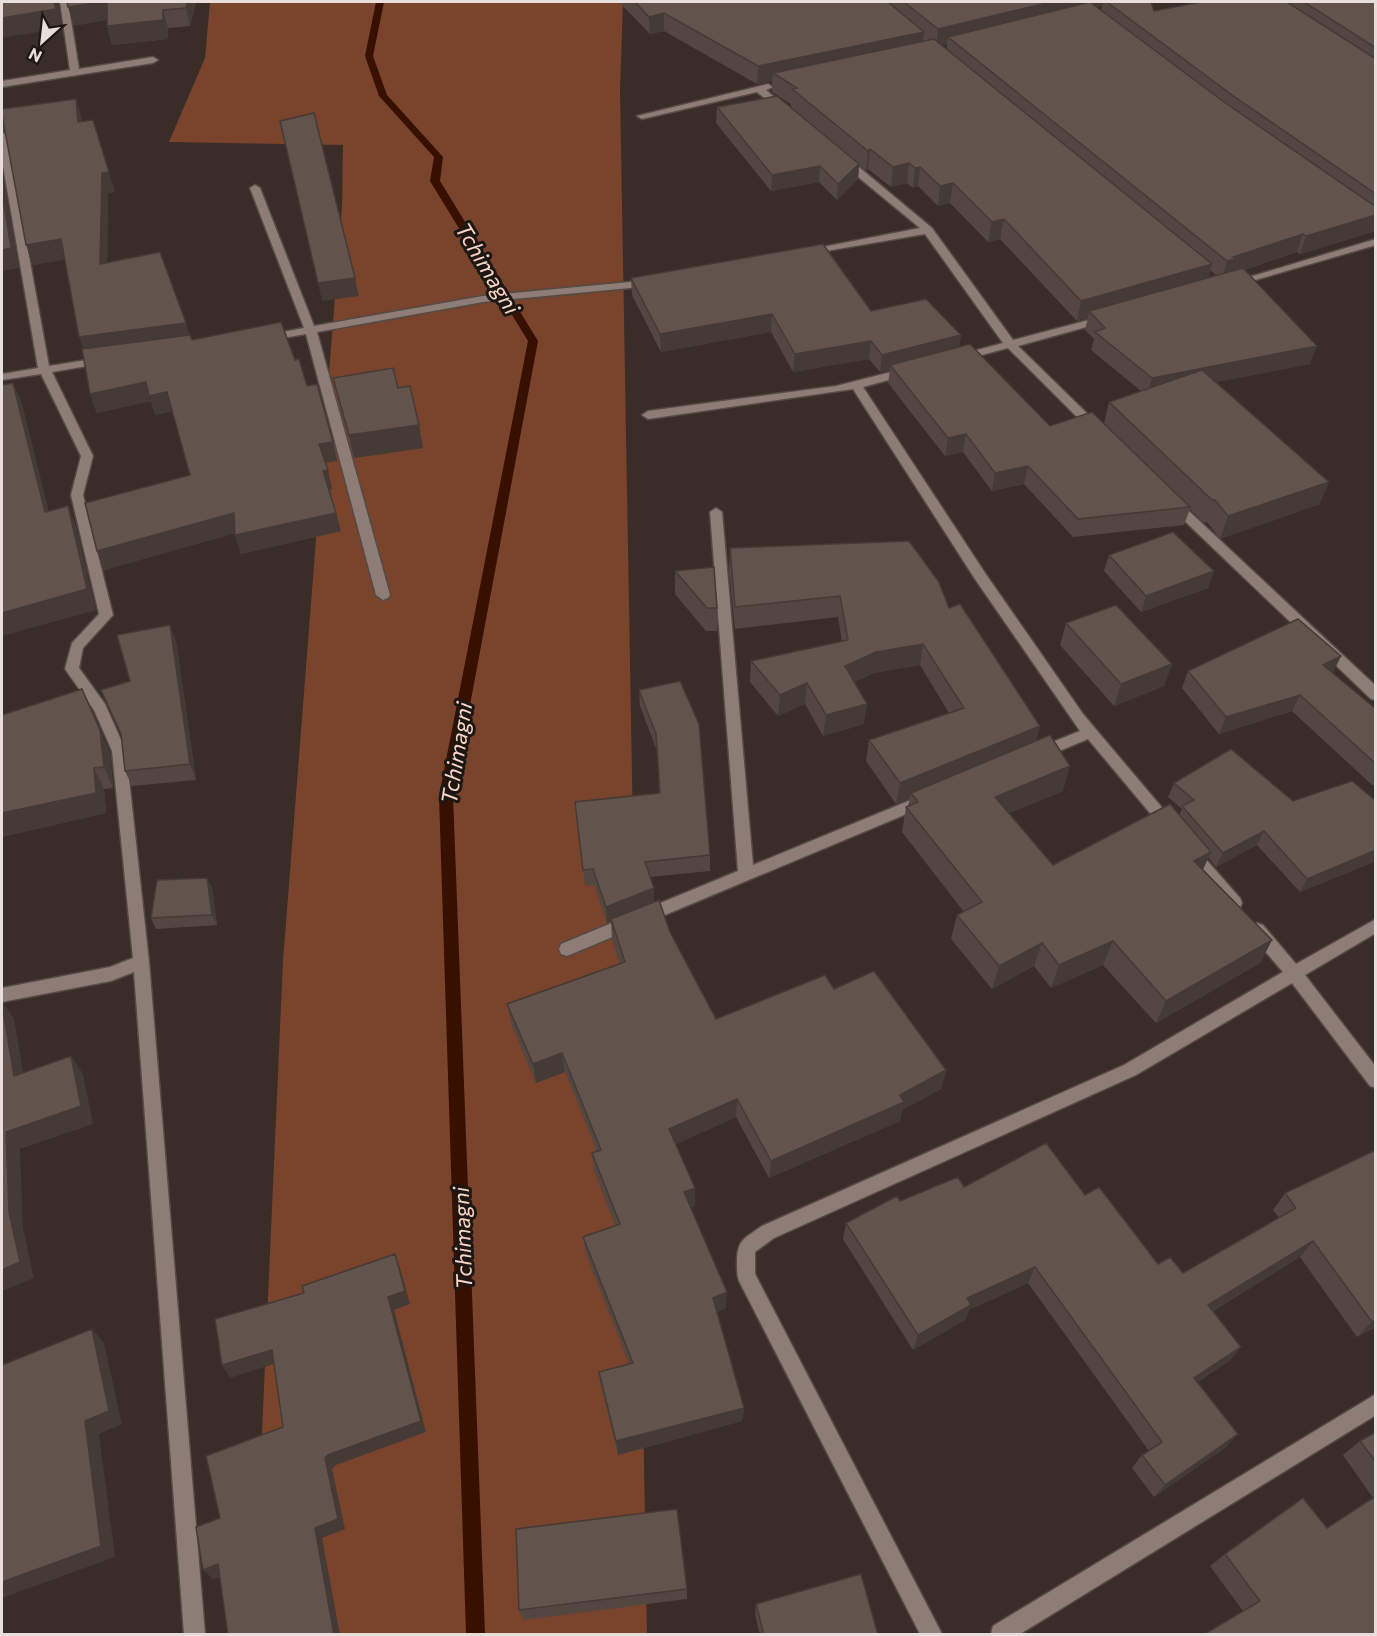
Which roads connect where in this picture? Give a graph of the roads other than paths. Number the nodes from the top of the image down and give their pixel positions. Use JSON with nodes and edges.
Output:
{"nodes":[{"id":1,"x":64,"y":2,"type":"edge"},
{"id":2,"x":153,"y":60,"type":"dead end"},
{"id":3,"x":75,"y":72,"type":"junction"},
{"id":4,"x":2,"y":84,"type":"edge"},
{"id":5,"x":782,"y":84,"type":"edge"},
{"id":6,"x":759,"y":89,"type":"junction"},
{"id":7,"x":642,"y":116,"type":"dead end"},
{"id":8,"x":795,"y":119,"type":"edge"},
{"id":9,"x":2,"y":135,"type":"edge"},
{"id":10,"x":830,"y":148,"type":"edge"},
{"id":11,"x":255,"y":188,"type":"dead end"},
{"id":12,"x":928,"y":230,"type":"junction"},
{"id":13,"x":1376,"y":242,"type":"edge"},
{"id":14,"x":790,"y":257,"type":"edge"},
{"id":15,"x":665,"y":281,"type":"edge"},
{"id":16,"x":1220,"y":287,"type":"edge"},
{"id":17,"x":1121,"y":315,"type":"edge"},
{"id":18,"x":311,"y":332,"type":"junction"},
{"id":19,"x":253,"y":340,"type":"edge"},
{"id":20,"x":1011,"y":345,"type":"junction"},
{"id":21,"x":113,"y":359,"type":"edge"},
{"id":22,"x":944,"y":362,"type":"edge"},
{"id":23,"x":44,"y":368,"type":"junction"},
{"id":24,"x":922,"y":368,"type":"edge"},
{"id":25,"x":2,"y":377,"type":"edge"},
{"id":26,"x":856,"y":385,"type":"junction"},
{"id":27,"x":648,"y":415,"type":"dead end"},
{"id":28,"x":1104,"y":436,"type":"edge"},
{"id":29,"x":1163,"y":494,"type":"edge"},
{"id":30,"x":716,"y":512,"type":"dead end"},
{"id":31,"x":384,"y":595,"type":"dead end"},
{"id":32,"x":1376,"y":695,"type":"edge"},
{"id":33,"x":1089,"y":733,"type":"junction"},
{"id":34,"x":1023,"y":760,"type":"edge"},
{"id":35,"x":934,"y":797,"type":"edge"},
{"id":36,"x":746,"y":875,"type":"junction"},
{"id":37,"x":1376,"y":926,"type":"edge"},
{"id":38,"x":567,"y":949,"type":"dead end"},
{"id":39,"x":141,"y":962,"type":"junction"},
{"id":40,"x":1294,"y":973,"type":"junction"},
{"id":41,"x":2,"y":995,"type":"edge"},
{"id":42,"x":1376,"y":1081,"type":"edge"},
{"id":43,"x":1376,"y":1404,"type":"edge"},
{"id":44,"x":195,"y":1635,"type":"edge"},
{"id":45,"x":931,"y":1635,"type":"edge"},
{"id":46,"x":1001,"y":1635,"type":"edge"}],
"edges":[{"from":1,"to":3,"type":"street"},
{"from":2,"to":3,"type":"street"},
{"from":3,"to":4,"type":"street"},
{"from":5,"to":6,"type":"street"},
{"from":6,"to":7,"type":"street"},
{"from":6,"to":8,"type":"street"},
{"from":9,"to":23,"type":"street"},
{"from":10,"to":12,"type":"street"},
{"from":11,"to":18,"type":"street"},
{"from":12,"to":14,"type":"street"},
{"from":12,"to":20,"type":"street"},
{"from":13,"to":16,"type":"street"},
{"from":15,"to":18,"type":"street"},
{"from":17,"to":20,"type":"street"},
{"from":18,"to":19,"type":"street"},
{"from":18,"to":31,"type":"street"},
{"from":20,"to":22,"type":"street"},
{"from":20,"to":28,"type":"street"},
{"from":21,"to":23,"type":"street"},
{"from":23,"to":25,"type":"street"},
{"from":23,"to":39,"type":"street"},
{"from":24,"to":26,"type":"street"},
{"from":26,"to":27,"type":"street"},
{"from":26,"to":33,"type":"street"},
{"from":29,"to":32,"type":"street"},
{"from":30,"to":36,"type":"street"},
{"from":33,"to":34,"type":"street"},
{"from":33,"to":40,"type":"street"},
{"from":35,"to":36,"type":"street"},
{"from":36,"to":38,"type":"street"},
{"from":37,"to":40,"type":"street"},
{"from":39,"to":41,"type":"street"},
{"from":39,"to":44,"type":"street"},
{"from":40,"to":42,"type":"street"},
{"from":40,"to":45,"type":"street"},
{"from":43,"to":46,"type":"street"}]}
